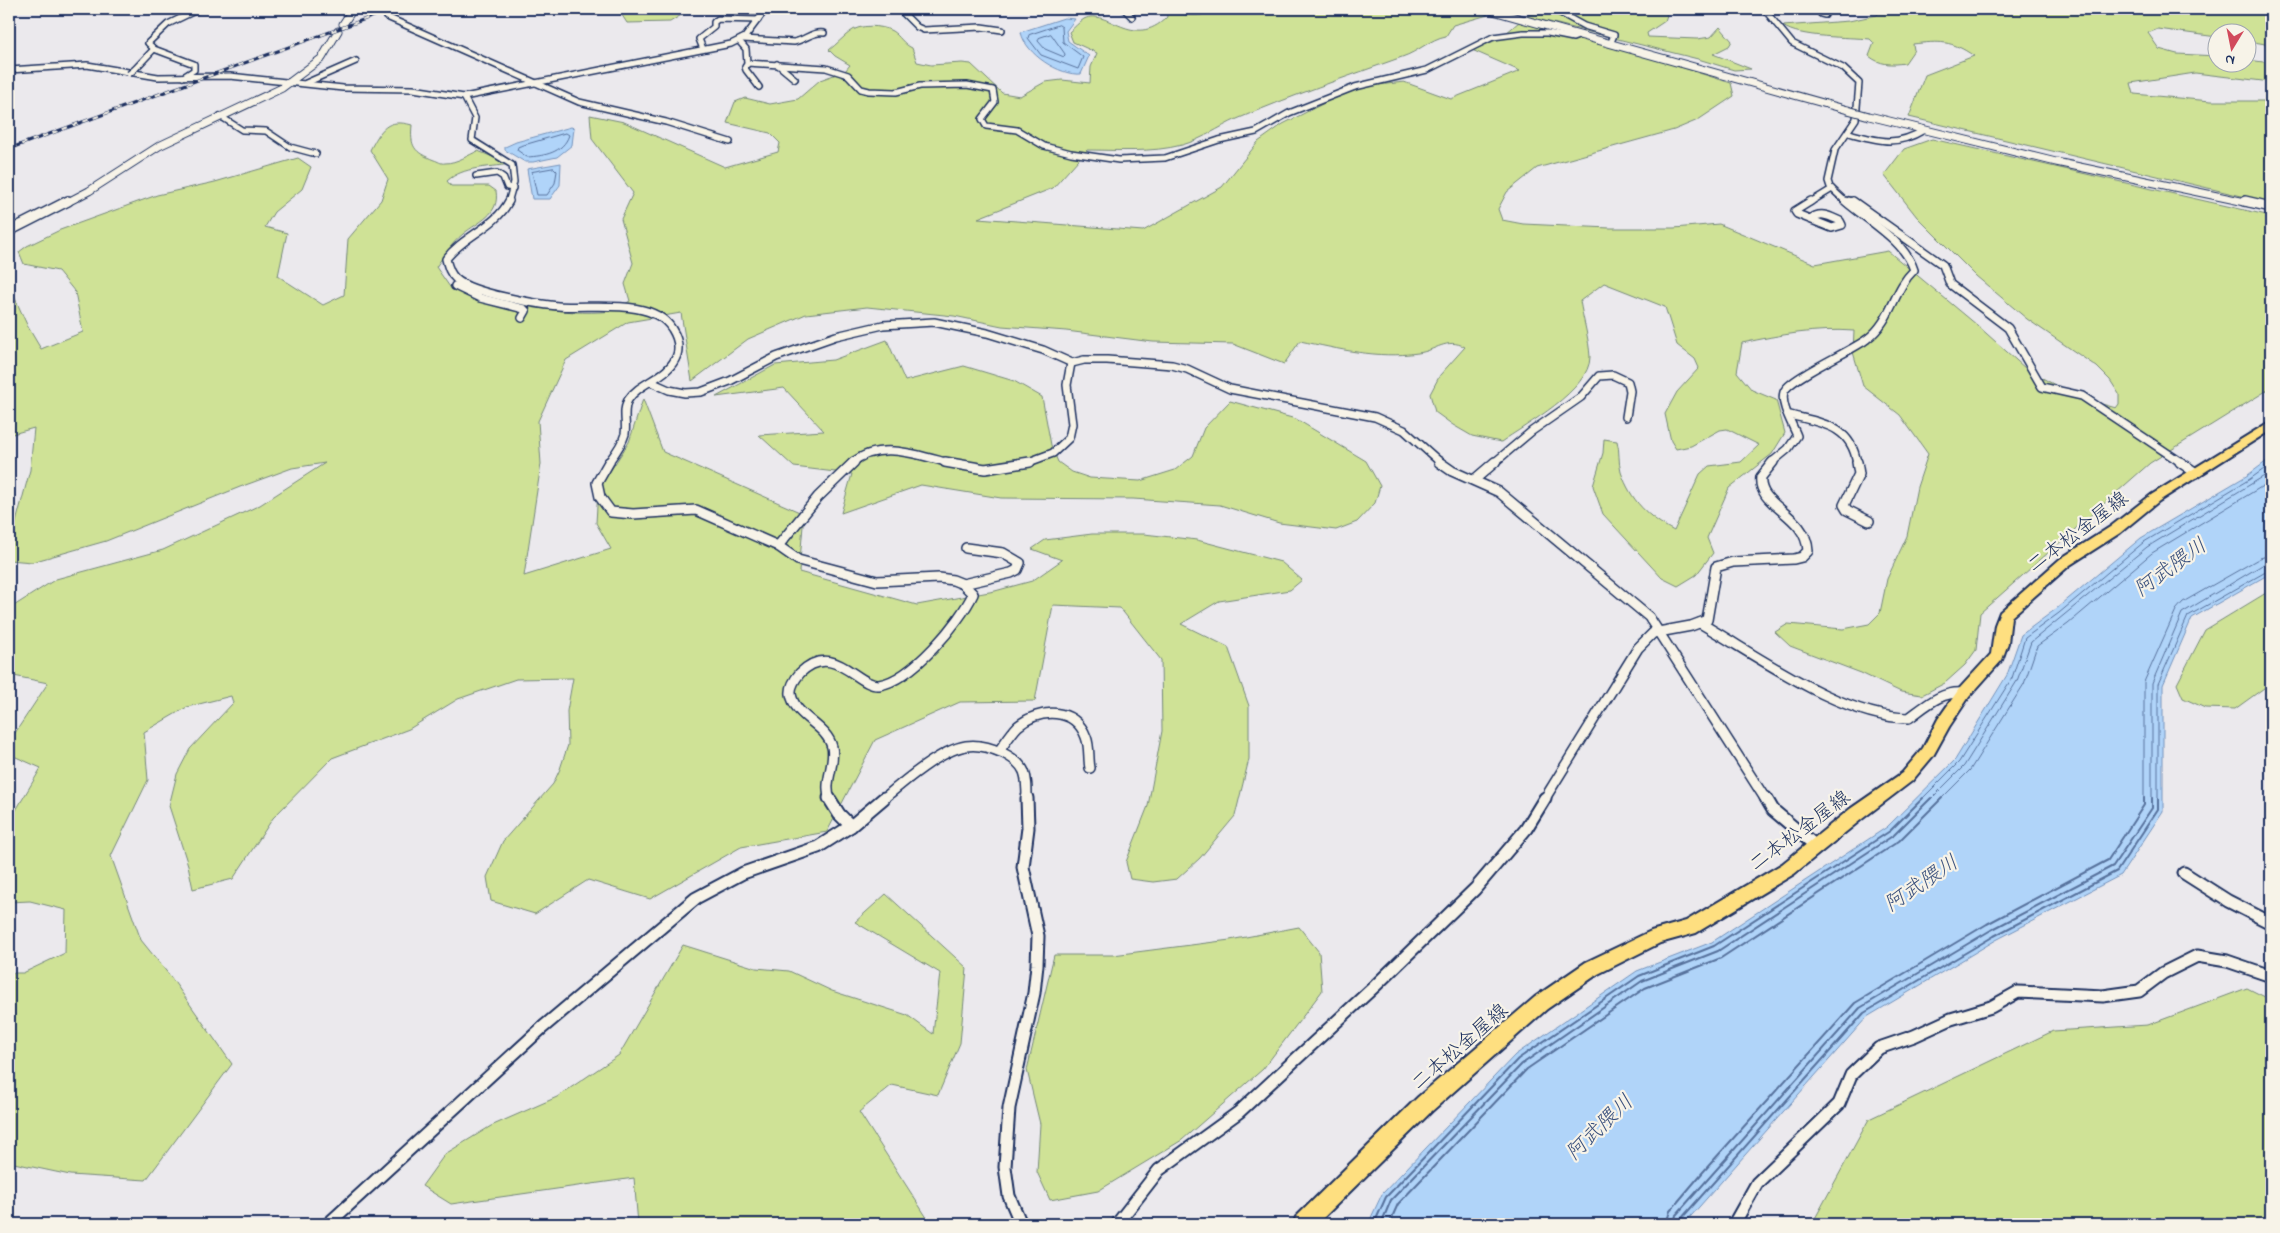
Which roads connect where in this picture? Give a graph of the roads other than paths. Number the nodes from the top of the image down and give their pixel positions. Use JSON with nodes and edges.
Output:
{"nodes":[{"id":1,"x":199,"y":9,"type":"edge"},
{"id":2,"x":353,"y":9,"type":"edge"},
{"id":3,"x":766,"y":9,"type":"edge"},
{"id":4,"x":899,"y":9,"type":"edge"},
{"id":5,"x":1124,"y":9,"type":"edge"},
{"id":6,"x":1486,"y":9,"type":"edge"},
{"id":7,"x":1553,"y":9,"type":"edge"},
{"id":8,"x":1764,"y":9,"type":"edge"},
{"id":9,"x":1821,"y":9,"type":"edge"},
{"id":10,"x":1825,"y":15,"type":"dead end"},
{"id":11,"x":387,"y":17,"type":"dead end"},
{"id":12,"x":1132,"y":17,"type":"dead end"},
{"id":13,"x":758,"y":20,"type":"junction"},
{"id":14,"x":1002,"y":30,"type":"dead end"},
{"id":15,"x":824,"y":33,"type":"dead end"},
{"id":16,"x":1581,"y":35,"type":"junction"},
{"id":17,"x":741,"y":40,"type":"junction"},
{"id":18,"x":1611,"y":42,"type":"junction"},
{"id":19,"x":703,"y":49,"type":"junction"},
{"id":20,"x":154,"y":50,"type":"junction"},
{"id":21,"x":356,"y":61,"type":"dead end"},
{"id":22,"x":748,"y":63,"type":"junction"},
{"id":23,"x":777,"y":64,"type":"junction"},
{"id":24,"x":9,"y":70,"type":"edge"},
{"id":25,"x":129,"y":74,"type":"dead end"},
{"id":26,"x":230,"y":76,"type":"joint"},
{"id":27,"x":180,"y":78,"type":"junction"},
{"id":28,"x":794,"y":80,"type":"dead end"},
{"id":29,"x":292,"y":82,"type":"junction"},
{"id":30,"x":537,"y":83,"type":"junction"},
{"id":31,"x":305,"y":84,"type":"junction"},
{"id":32,"x":759,"y":87,"type":"dead end"},
{"id":33,"x":464,"y":97,"type":"junction"},
{"id":34,"x":220,"y":116,"type":"junction"},
{"id":35,"x":1924,"y":130,"type":"junction"},
{"id":36,"x":1849,"y":133,"type":"junction"},
{"id":37,"x":730,"y":142,"type":"dead end"},
{"id":38,"x":316,"y":154,"type":"dead end"},
{"id":39,"x":476,"y":176,"type":"dead end"},
{"id":40,"x":514,"y":188,"type":"junction"},
{"id":41,"x":1832,"y":190,"type":"junction"},
{"id":42,"x":1839,"y":197,"type":"junction"},
{"id":43,"x":2271,"y":207,"type":"edge"},
{"id":44,"x":1810,"y":219,"type":"dead end"},
{"id":45,"x":9,"y":223,"type":"edge"},
{"id":46,"x":18,"y":225,"type":"junction"},
{"id":47,"x":9,"y":231,"type":"edge"},
{"id":48,"x":447,"y":269,"type":"junction"},
{"id":49,"x":522,"y":318,"type":"dead end"},
{"id":50,"x":1071,"y":363,"type":"junction"},
{"id":51,"x":651,"y":382,"type":"junction"},
{"id":52,"x":1790,"y":415,"type":"junction"},
{"id":53,"x":1626,"y":417,"type":"dead end"},
{"id":54,"x":2271,"y":425,"type":"edge"},
{"id":55,"x":2196,"y":473,"type":"junction"},
{"id":56,"x":1474,"y":480,"type":"junction"},
{"id":57,"x":1869,"y":520,"type":"dead end"},
{"id":58,"x":778,"y":546,"type":"junction"},
{"id":59,"x":966,"y":548,"type":"dead end"},
{"id":60,"x":963,"y":584,"type":"junction"},
{"id":61,"x":1700,"y":623,"type":"junction"},
{"id":62,"x":1659,"y":630,"type":"junction"},
{"id":63,"x":1964,"y":693,"type":"junction"},
{"id":64,"x":999,"y":751,"type":"junction"},
{"id":65,"x":1090,"y":768,"type":"dead end"},
{"id":66,"x":851,"y":826,"type":"junction"},
{"id":67,"x":1817,"y":847,"type":"junction"},
{"id":68,"x":2184,"y":873,"type":"dead end"},
{"id":69,"x":2271,"y":922,"type":"edge"},
{"id":70,"x":2271,"y":976,"type":"edge"},
{"id":71,"x":328,"y":1224,"type":"edge"},
{"id":72,"x":1021,"y":1224,"type":"edge"},
{"id":73,"x":1117,"y":1224,"type":"edge"},
{"id":74,"x":1303,"y":1224,"type":"edge"},
{"id":75,"x":1734,"y":1224,"type":"edge"}],
"edges":[{"from":1,"to":20,"type":"street"},
{"from":2,"to":29,"type":"street"},
{"from":3,"to":13,"type":"street"},
{"from":4,"to":14,"type":"street"},
{"from":5,"to":12,"type":"street"},
{"from":6,"to":16,"type":"street"},
{"from":7,"to":18,"type":"street"},
{"from":8,"to":36,"type":"street"},
{"from":9,"to":10,"type":"street"},
{"from":11,"to":30,"type":"street"},
{"from":13,"to":17,"type":"street"},
{"from":13,"to":19,"type":"street"},
{"from":15,"to":17,"type":"street"},
{"from":16,"to":18,"type":"street"},
{"from":16,"to":23,"type":"street"},
{"from":17,"to":19,"type":"street"},
{"from":17,"to":22,"type":"street"},
{"from":18,"to":35,"type":"street","bridge":true},
{"from":19,"to":30,"type":"street"},
{"from":20,"to":25,"type":"street","bridge":true},
{"from":20,"to":27,"type":"street"},
{"from":21,"to":31,"type":"street"},
{"from":22,"to":23,"type":"street"},
{"from":22,"to":32,"type":"street"},
{"from":23,"to":28,"type":"street"},
{"from":24,"to":27,"type":"street"},
{"from":26,"to":27,"type":"street"},
{"from":26,"to":29,"type":"street"},
{"from":29,"to":31,"type":"street"},
{"from":29,"to":34,"type":"street"},
{"from":30,"to":33,"type":"street"},
{"from":30,"to":37,"type":"street"},
{"from":31,"to":33,"type":"street"},
{"from":33,"to":40,"type":"street"},
{"from":34,"to":38,"type":"street"},
{"from":34,"to":46,"type":"street"},
{"from":35,"to":36,"type":"street"},
{"from":35,"to":43,"type":"street"},
{"from":36,"to":41,"type":"street"},
{"from":39,"to":40,"type":"street"},
{"from":40,"to":48,"type":"street"},
{"from":41,"to":42,"type":"street"},
{"from":41,"to":44,"type":"street"},
{"from":42,"to":52,"type":"street"},
{"from":42,"to":55,"type":"street"},
{"from":45,"to":46,"type":"street"},
{"from":46,"to":47,"type":"street"},
{"from":48,"to":49,"type":"street"},
{"from":48,"to":51,"type":"street"},
{"from":50,"to":51,"type":"street"},
{"from":50,"to":56,"type":"street"},
{"from":50,"to":58,"type":"street"},
{"from":51,"to":58,"type":"street"},
{"from":52,"to":57,"type":"street"},
{"from":52,"to":61,"type":"street"},
{"from":53,"to":56,"type":"street"},
{"from":54,"to":55,"type":"main road","name":"二本松金屋線"},
{"from":55,"to":63,"type":"main road","name":"二本松金屋線"},
{"from":56,"to":62,"type":"street"},
{"from":58,"to":60,"type":"street"},
{"from":59,"to":60,"type":"street"},
{"from":60,"to":66,"type":"street"},
{"from":61,"to":62,"type":"street"},
{"from":61,"to":63,"type":"street"},
{"from":62,"to":67,"type":"street"},
{"from":62,"to":73,"type":"street"},
{"from":63,"to":67,"type":"main road","name":"二本松金屋線"},
{"from":64,"to":65,"type":"street"},
{"from":64,"to":66,"type":"street"},
{"from":64,"to":72,"type":"street"},
{"from":66,"to":71,"type":"street"},
{"from":67,"to":74,"type":"main road","name":"二本松金屋線"},
{"from":68,"to":69,"type":"street"},
{"from":70,"to":75,"type":"street"}]}
